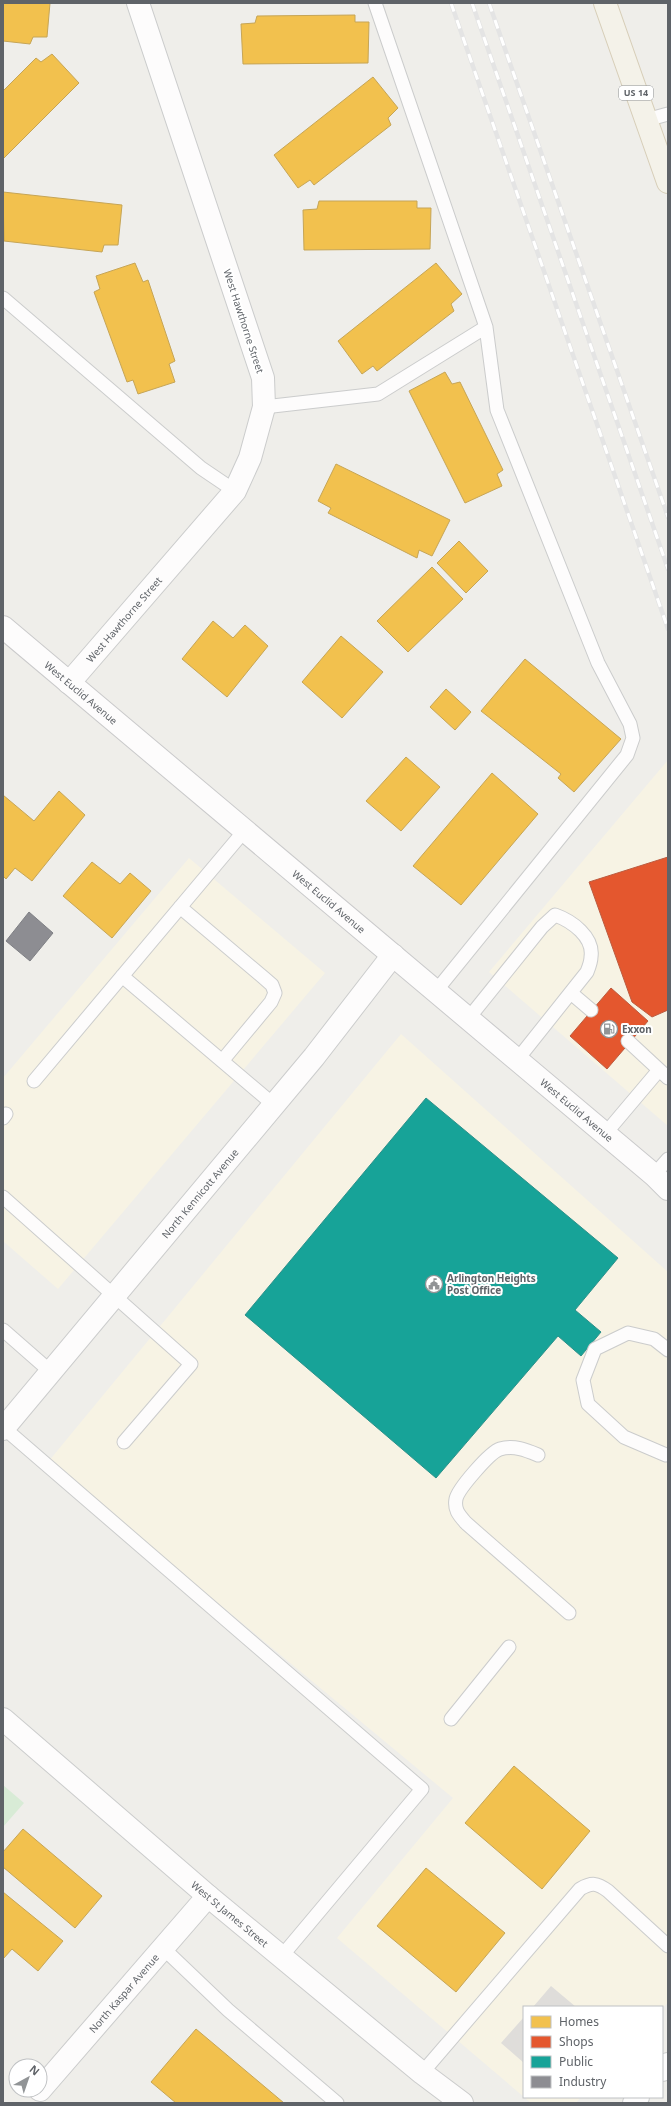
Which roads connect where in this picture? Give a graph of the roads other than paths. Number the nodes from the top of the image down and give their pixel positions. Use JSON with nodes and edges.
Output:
{"nodes":[{"id":1,"x":138,"y":3,"type":"edge"},
{"id":2,"x":375,"y":3,"type":"edge"},
{"id":3,"x":605,"y":3,"type":"edge"},
{"id":4,"x":668,"y":114,"type":"edge"},
{"id":5,"x":646,"y":120,"type":"junction"},
{"id":6,"x":668,"y":182,"type":"edge"},
{"id":7,"x":3,"y":298,"type":"edge"},
{"id":8,"x":486,"y":327,"type":"junction"},
{"id":9,"x":264,"y":407,"type":"junction"},
{"id":10,"x":235,"y":491,"type":"junction"},
{"id":11,"x":3,"y":627,"type":"edge"},
{"id":12,"x":69,"y":683,"type":"junction"},
{"id":13,"x":245,"y":830,"type":"junction"},
{"id":14,"x":180,"y":907,"type":"junction"},
{"id":15,"x":393,"y":955,"type":"junction"},
{"id":16,"x":122,"y":976,"type":"junction"},
{"id":17,"x":436,"y":991,"type":"junction"},
{"id":18,"x":571,"y":993,"type":"junction"},
{"id":19,"x":591,"y":1010,"type":"dead end"},
{"id":20,"x":468,"y":1019,"type":"junction"},
{"id":21,"x":628,"y":1041,"type":"dead end"},
{"id":22,"x":517,"y":1060,"type":"junction"},
{"id":23,"x":222,"y":1061,"type":"junction"},
{"id":24,"x":664,"y":1074,"type":"edge"},
{"id":25,"x":34,"y":1081,"type":"dead end"},
{"id":26,"x":274,"y":1105,"type":"junction"},
{"id":27,"x":605,"y":1134,"type":"junction"},
{"id":28,"x":665,"y":1177,"type":"edge"},
{"id":29,"x":3,"y":1197,"type":"edge"},
{"id":30,"x":115,"y":1296,"type":"junction"},
{"id":31,"x":3,"y":1330,"type":"edge"},
{"id":32,"x":668,"y":1350,"type":"edge"},
{"id":33,"x":51,"y":1372,"type":"junction"},
{"id":34,"x":4,"y":1428,"type":"edge"},
{"id":35,"x":124,"y":1442,"type":"dead end"},
{"id":36,"x":538,"y":1455,"type":"dead end"},
{"id":37,"x":666,"y":1455,"type":"dead end"},
{"id":38,"x":569,"y":1612,"type":"dead end"},
{"id":39,"x":509,"y":1647,"type":"dead end"},
{"id":40,"x":451,"y":1718,"type":"dead end"},
{"id":41,"x":3,"y":1719,"type":"edge"},
{"id":42,"x":208,"y":1896,"type":"junction"},
{"id":43,"x":668,"y":1946,"type":"edge"},
{"id":44,"x":163,"y":1948,"type":"junction"},
{"id":45,"x":281,"y":1957,"type":"junction"},
{"id":46,"x":422,"y":2073,"type":"junction"},
{"id":47,"x":48,"y":2081,"type":"edge"},
{"id":48,"x":337,"y":2103,"type":"edge"},
{"id":49,"x":462,"y":2103,"type":"edge"}],
"edges":[{"from":1,"to":9,"type":"street","name":"West Hawthorne Street"},
{"from":2,"to":8,"type":"lane"},
{"from":3,"to":5,"type":"main road","number":"US 14"},
{"from":4,"to":5,"type":"lane"},
{"from":5,"to":6,"type":"main road","number":"US 14"},
{"from":7,"to":10,"type":"lane"},
{"from":8,"to":9,"type":"lane"},
{"from":8,"to":17,"type":"lane"},
{"from":9,"to":10,"type":"street","name":"West Hawthorne Street"},
{"from":10,"to":12,"type":"street","name":"West Hawthorne Street"},
{"from":11,"to":12,"type":"street","name":"West Euclid Avenue"},
{"from":12,"to":13,"type":"street","name":"West Euclid Avenue"},
{"from":13,"to":14,"type":"lane"},
{"from":13,"to":15,"type":"street","name":"West Euclid Avenue"},
{"from":14,"to":16,"type":"lane"},
{"from":14,"to":23,"type":"lane"},
{"from":15,"to":17,"type":"street","name":"West Euclid Avenue"},
{"from":15,"to":26,"type":"street","name":"North Kennicott Avenue"},
{"from":16,"to":23,"type":"lane"},
{"from":16,"to":25,"type":"lane"},
{"from":17,"to":20,"type":"street","name":"West Euclid Avenue"},
{"from":18,"to":19,"type":"lane"},
{"from":18,"to":20,"type":"lane"},
{"from":18,"to":22,"type":"lane"},
{"from":20,"to":22,"type":"street","name":"West Euclid Avenue"},
{"from":21,"to":24,"type":"lane"},
{"from":22,"to":27,"type":"street","name":"West Euclid Avenue"},
{"from":23,"to":26,"type":"lane"},
{"from":24,"to":27,"type":"lane"},
{"from":26,"to":30,"type":"street","name":"North Kennicott Avenue"},
{"from":27,"to":28,"type":"street","name":"West Euclid Avenue"},
{"from":29,"to":30,"type":"lane"},
{"from":30,"to":33,"type":"street","name":"North Kennicott Avenue"},
{"from":30,"to":35,"type":"lane"},
{"from":31,"to":33,"type":"lane"},
{"from":32,"to":37,"type":"lane"},
{"from":33,"to":34,"type":"street","name":"North Kennicott Avenue"},
{"from":34,"to":45,"type":"lane"},
{"from":36,"to":38,"type":"lane"},
{"from":39,"to":40,"type":"lane"},
{"from":41,"to":42,"type":"street","name":"West St James Street"},
{"from":42,"to":44,"type":"street","name":"North Kaspar Avenue"},
{"from":42,"to":45,"type":"street","name":"West St James Street"},
{"from":43,"to":46,"type":"lane"},
{"from":44,"to":47,"type":"street","name":"North Kaspar Avenue"},
{"from":44,"to":48,"type":"lane"},
{"from":45,"to":46,"type":"street","name":"West St James Street"},
{"from":46,"to":49,"type":"street","name":"West St James Street"}]}
